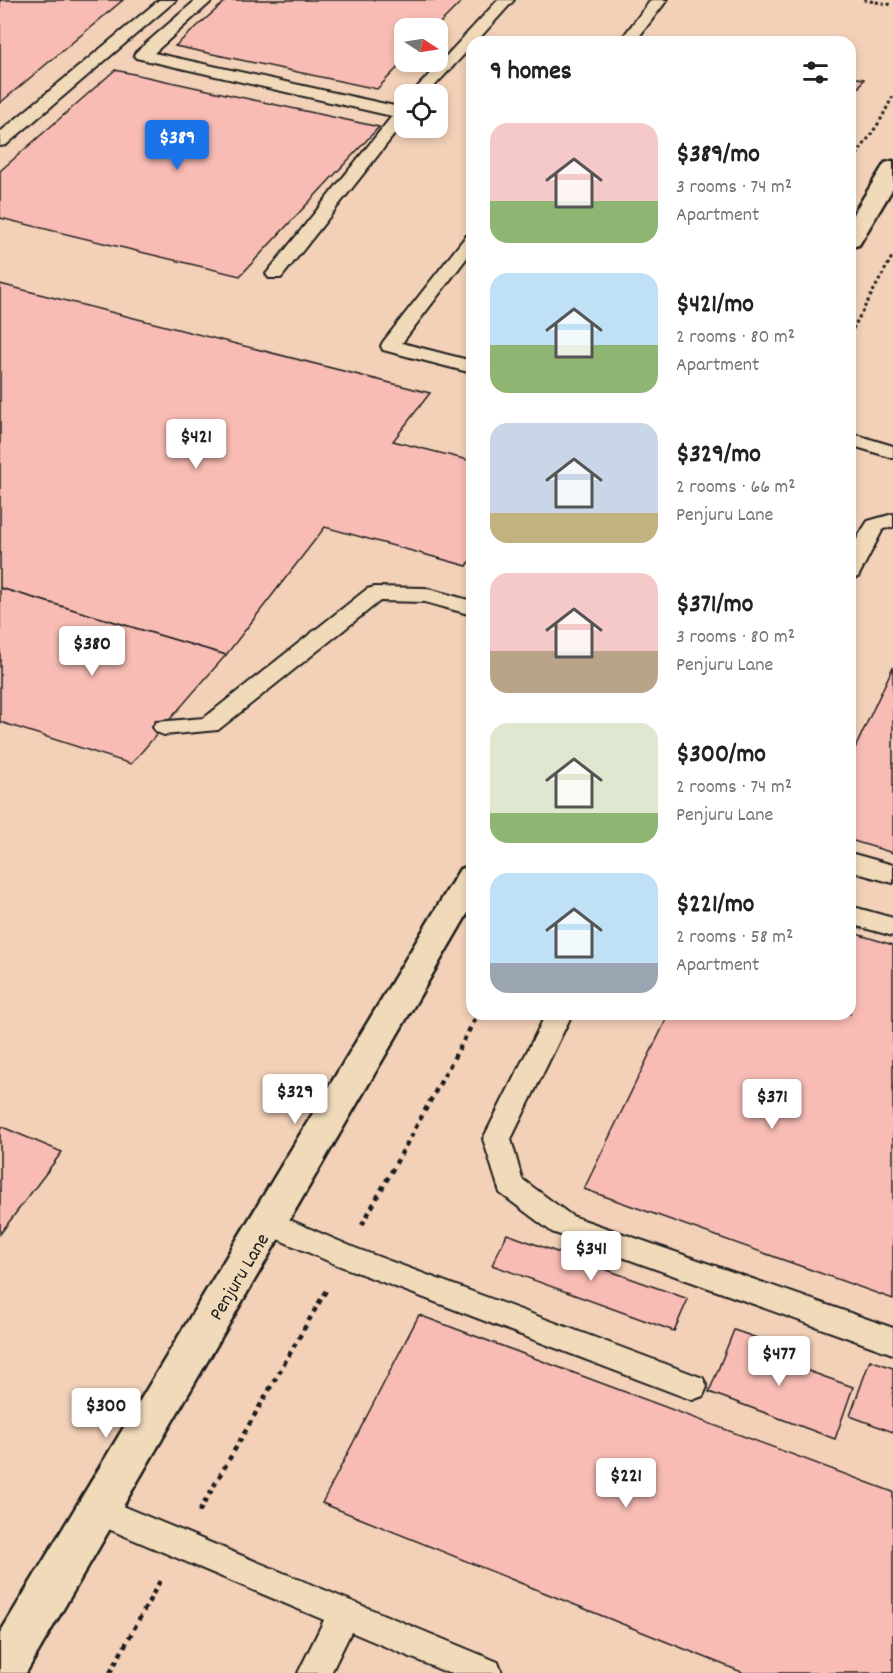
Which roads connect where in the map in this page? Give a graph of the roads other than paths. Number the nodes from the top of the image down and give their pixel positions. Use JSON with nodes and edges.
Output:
{"nodes":[{"id":1,"x":168,"y":0,"type":"edge"},
{"id":2,"x":205,"y":0,"type":"edge"},
{"id":3,"x":506,"y":0,"type":"edge"},
{"id":4,"x":659,"y":0,"type":"edge"},
{"id":5,"x":473,"y":36,"type":"edge"},
{"id":6,"x":632,"y":36,"type":"edge"},
{"id":7,"x":466,"y":43,"type":"edge"},
{"id":8,"x":428,"y":84,"type":"edge"},
{"id":9,"x":394,"y":109,"type":"edge"},
{"id":10,"x":394,"y":124,"type":"edge"},
{"id":11,"x":0,"y":141,"type":"edge"},
{"id":12,"x":893,"y":168,"type":"edge"},
{"id":13,"x":856,"y":230,"type":"edge"},
{"id":14,"x":466,"y":248,"type":"edge"},
{"id":15,"x":275,"y":274,"type":"dead end"},
{"id":16,"x":466,"y":365,"type":"edge"},
{"id":17,"x":856,"y":441,"type":"edge"},
{"id":18,"x":893,"y":452,"type":"edge"},
{"id":19,"x":893,"y":520,"type":"edge"},
{"id":20,"x":856,"y":561,"type":"edge"},
{"id":21,"x":466,"y":606,"type":"edge"},
{"id":22,"x":164,"y":727,"type":"dead end"},
{"id":23,"x":856,"y":864,"type":"edge"},
{"id":24,"x":893,"y":874,"type":"edge"},
{"id":25,"x":466,"y":888,"type":"edge"},
{"id":26,"x":856,"y":917,"type":"edge"},
{"id":27,"x":893,"y":927,"type":"edge"},
{"id":28,"x":556,"y":1020,"type":"edge"},
{"id":29,"x":269,"y":1223,"type":"junction"},
{"id":30,"x":893,"y":1341,"type":"edge"},
{"id":31,"x":692,"y":1387,"type":"dead end"},
{"id":32,"x":98,"y":1510,"type":"junction"},
{"id":33,"x":344,"y":1613,"type":"junction"},
{"id":34,"x":1,"y":1673,"type":"edge"},
{"id":35,"x":314,"y":1673,"type":"edge"},
{"id":36,"x":486,"y":1673,"type":"edge"}],
"edges":[{"from":1,"to":11,"type":"lane"},
{"from":2,"to":9,"type":"lane"},
{"from":3,"to":5,"type":"lane"},
{"from":4,"to":6,"type":"lane"},
{"from":7,"to":8,"type":"lane"},
{"from":10,"to":15,"type":"lane"},
{"from":12,"to":13,"type":"street"},
{"from":14,"to":16,"type":"lane"},
{"from":17,"to":18,"type":"lane"},
{"from":19,"to":20,"type":"lane"},
{"from":21,"to":22,"type":"lane"},
{"from":23,"to":24,"type":"lane"},
{"from":25,"to":29,"type":"street","name":"Penjuru Lane"},
{"from":26,"to":27,"type":"lane"},
{"from":28,"to":30,"type":"lane"},
{"from":29,"to":31,"type":"lane"},
{"from":29,"to":32,"type":"street","name":"Penjuru Lane"},
{"from":32,"to":33,"type":"lane"},
{"from":32,"to":34,"type":"street","name":"Penjuru Lane"},
{"from":33,"to":35,"type":"lane"},
{"from":33,"to":36,"type":"lane"}]}
